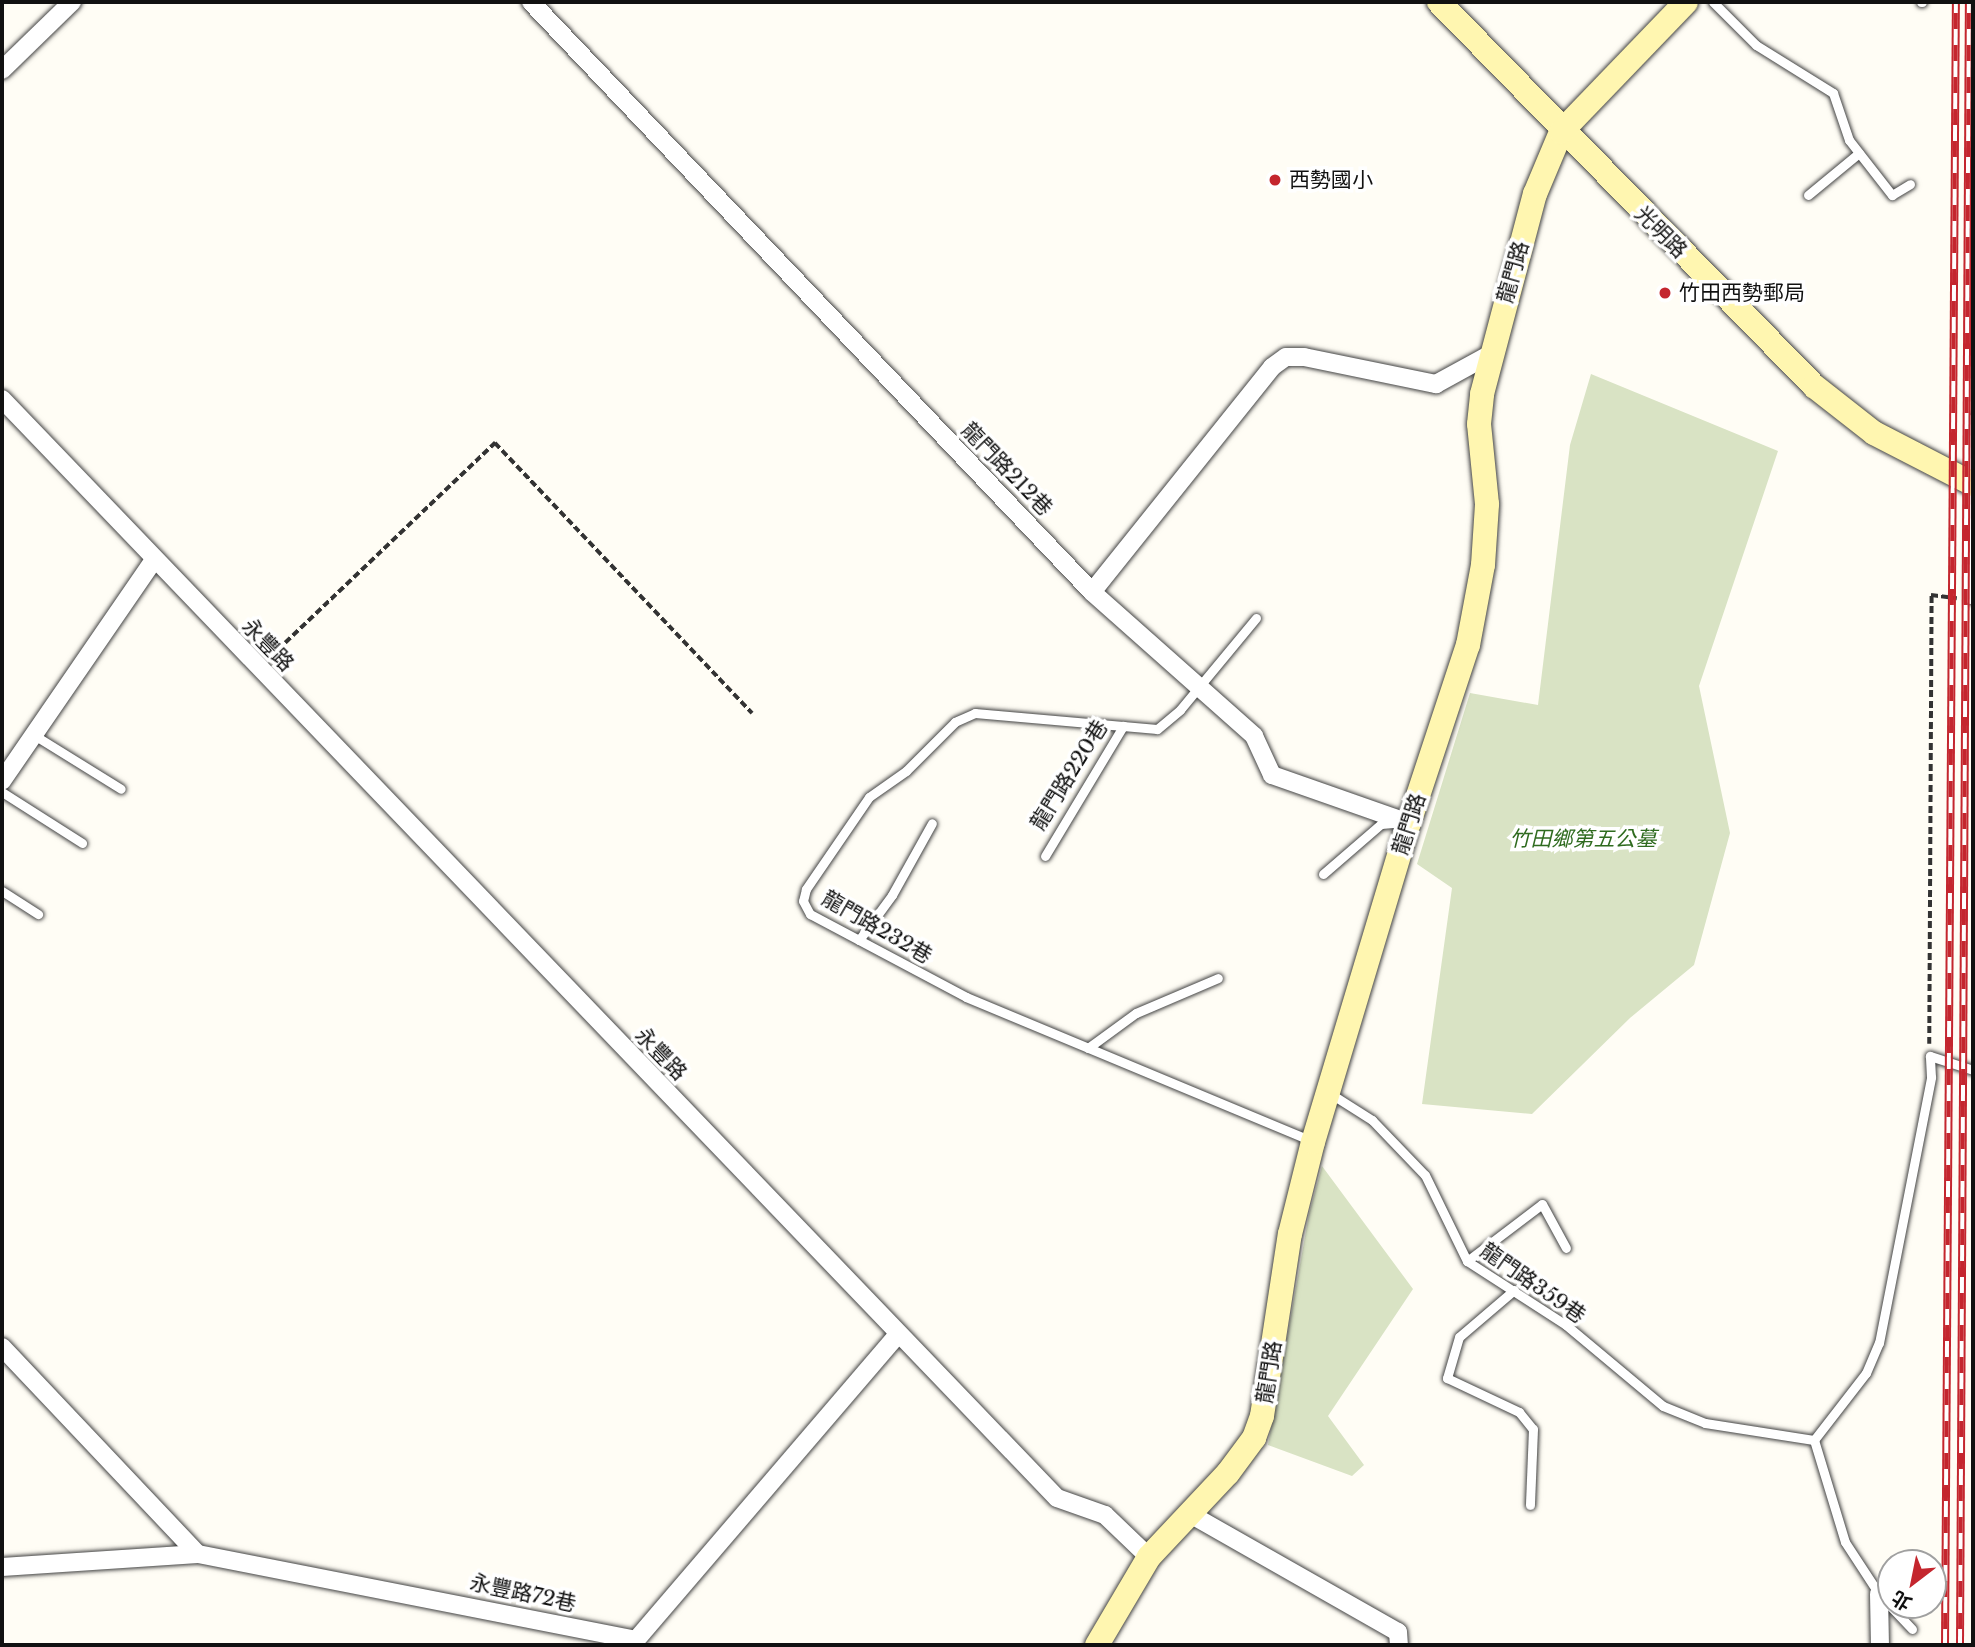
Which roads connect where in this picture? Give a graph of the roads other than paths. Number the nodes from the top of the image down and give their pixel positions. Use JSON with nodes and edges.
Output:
{"nodes":[{"id":1,"x":72,"y":2,"type":"edge"},
{"id":2,"x":531,"y":2,"type":"edge"},
{"id":3,"x":1439,"y":2,"type":"edge"},
{"id":4,"x":1686,"y":2,"type":"edge"},
{"id":5,"x":1713,"y":2,"type":"edge"},
{"id":6,"x":2,"y":70,"type":"edge"},
{"id":7,"x":1561,"y":132,"type":"junction"},
{"id":8,"x":1859,"y":153,"type":"junction"},
{"id":9,"x":1910,"y":184,"type":"dead end"},
{"id":10,"x":1808,"y":195,"type":"dead end"},
{"id":11,"x":1489,"y":355,"type":"junction"},
{"id":12,"x":2,"y":400,"type":"edge"},
{"id":13,"x":1973,"y":418,"type":"edge"},
{"id":14,"x":1973,"y":484,"type":"edge"},
{"id":15,"x":154,"y":561,"type":"junction"},
{"id":16,"x":1092,"y":592,"type":"junction"},
{"id":17,"x":1970,"y":599,"type":"road end"},
{"id":18,"x":1256,"y":618,"type":"dead end"},
{"id":19,"x":1201,"y":685,"type":"junction"},
{"id":20,"x":1123,"y":726,"type":"junction"},
{"id":21,"x":34,"y":735,"type":"junction"},
{"id":22,"x":2,"y":781,"type":"edge"},
{"id":23,"x":121,"y":789,"type":"dead end"},
{"id":24,"x":2,"y":792,"type":"edge"},
{"id":25,"x":932,"y":822,"type":"dead end"},
{"id":26,"x":1409,"y":822,"type":"junction"},
{"id":27,"x":82,"y":843,"type":"dead end"},
{"id":28,"x":1045,"y":856,"type":"dead end"},
{"id":29,"x":1323,"y":874,"type":"dead end"},
{"id":30,"x":2,"y":891,"type":"edge"},
{"id":31,"x":38,"y":914,"type":"dead end"},
{"id":32,"x":859,"y":940,"type":"junction"},
{"id":33,"x":1218,"y":978,"type":"dead end"},
{"id":34,"x":1088,"y":1048,"type":"junction"},
{"id":35,"x":1973,"y":1070,"type":"edge"},
{"id":36,"x":1327,"y":1091,"type":"junction"},
{"id":37,"x":1313,"y":1142,"type":"junction"},
{"id":38,"x":1566,"y":1248,"type":"dead end"},
{"id":39,"x":1467,"y":1261,"type":"junction"},
{"id":40,"x":1514,"y":1290,"type":"junction"},
{"id":41,"x":898,"y":1334,"type":"junction"},
{"id":42,"x":2,"y":1348,"type":"edge"},
{"id":43,"x":1814,"y":1440,"type":"junction"},
{"id":44,"x":1530,"y":1505,"type":"dead end"},
{"id":45,"x":1190,"y":1514,"type":"junction"},
{"id":46,"x":198,"y":1554,"type":"junction"},
{"id":47,"x":1149,"y":1558,"type":"junction"},
{"id":48,"x":2,"y":1567,"type":"edge"},
{"id":49,"x":1877,"y":1591,"type":"edge"},
{"id":50,"x":1879,"y":1619,"type":"edge"},
{"id":51,"x":1903,"y":1619,"type":"edge"},
{"id":52,"x":1912,"y":1629,"type":"dead end"},
{"id":53,"x":1097,"y":1645,"type":"edge"},
{"id":54,"x":1399,"y":1645,"type":"edge"},
{"id":55,"x":1880,"y":1645,"type":"edge"}],
"edges":[{"from":1,"to":6,"type":"street"},
{"from":2,"to":16,"type":"street","name":"龍門路212巷"},
{"from":3,"to":7,"type":"street","name":"光明路"},
{"from":4,"to":7,"type":"street","name":"龍門路"},
{"from":5,"to":8,"type":"lane"},
{"from":7,"to":11,"type":"street","name":"龍門路"},
{"from":7,"to":14,"type":"street","name":"光明路"},
{"from":8,"to":9,"type":"lane"},
{"from":8,"to":10,"type":"lane"},
{"from":11,"to":16,"type":"street"},
{"from":11,"to":26,"type":"street","name":"龍門路"},
{"from":12,"to":15,"type":"street","name":"永豐路"},
{"from":13,"to":14,"type":"lane"},
{"from":14,"to":17,"type":"lane"},
{"from":15,"to":21,"type":"street"},
{"from":15,"to":41,"type":"street","name":"永豐路"},
{"from":16,"to":19,"type":"street"},
{"from":18,"to":19,"type":"lane","name":"龍門路220巷"},
{"from":19,"to":20,"type":"lane","name":"龍門路220巷"},
{"from":19,"to":26,"type":"street"},
{"from":20,"to":28,"type":"lane","name":"龍門路220巷"},
{"from":20,"to":32,"type":"lane","name":"龍門路232巷"},
{"from":21,"to":22,"type":"street"},
{"from":21,"to":23,"type":"lane"},
{"from":24,"to":27,"type":"lane"},
{"from":25,"to":32,"type":"lane"},
{"from":26,"to":29,"type":"lane"},
{"from":26,"to":36,"type":"street","name":"龍門路"},
{"from":30,"to":31,"type":"lane"},
{"from":32,"to":34,"type":"lane","name":"龍門路232巷"},
{"from":33,"to":34,"type":"lane"},
{"from":34,"to":37,"type":"lane","name":"龍門路232巷"},
{"from":35,"to":43,"type":"lane"},
{"from":36,"to":37,"type":"street","name":"龍門路"},
{"from":36,"to":39,"type":"lane","name":"龍門路359巷"},
{"from":37,"to":45,"type":"street","name":"龍門路"},
{"from":38,"to":39,"type":"lane"},
{"from":39,"to":40,"type":"lane","name":"龍門路359巷"},
{"from":40,"to":43,"type":"lane","name":"龍門路359巷"},
{"from":40,"to":44,"type":"lane"},
{"from":41,"to":46,"type":"street","name":"永豐路72巷"},
{"from":41,"to":47,"type":"street","name":"永豐路"},
{"from":42,"to":46,"type":"street"},
{"from":43,"to":49,"type":"lane"},
{"from":45,"to":47,"type":"street","name":"龍門路"},
{"from":45,"to":54,"type":"street"},
{"from":46,"to":48,"type":"street","name":"永豐路72巷"},
{"from":47,"to":53,"type":"street","name":"龍門路"},
{"from":50,"to":55,"type":"street"},
{"from":51,"to":52,"type":"lane"}]}
